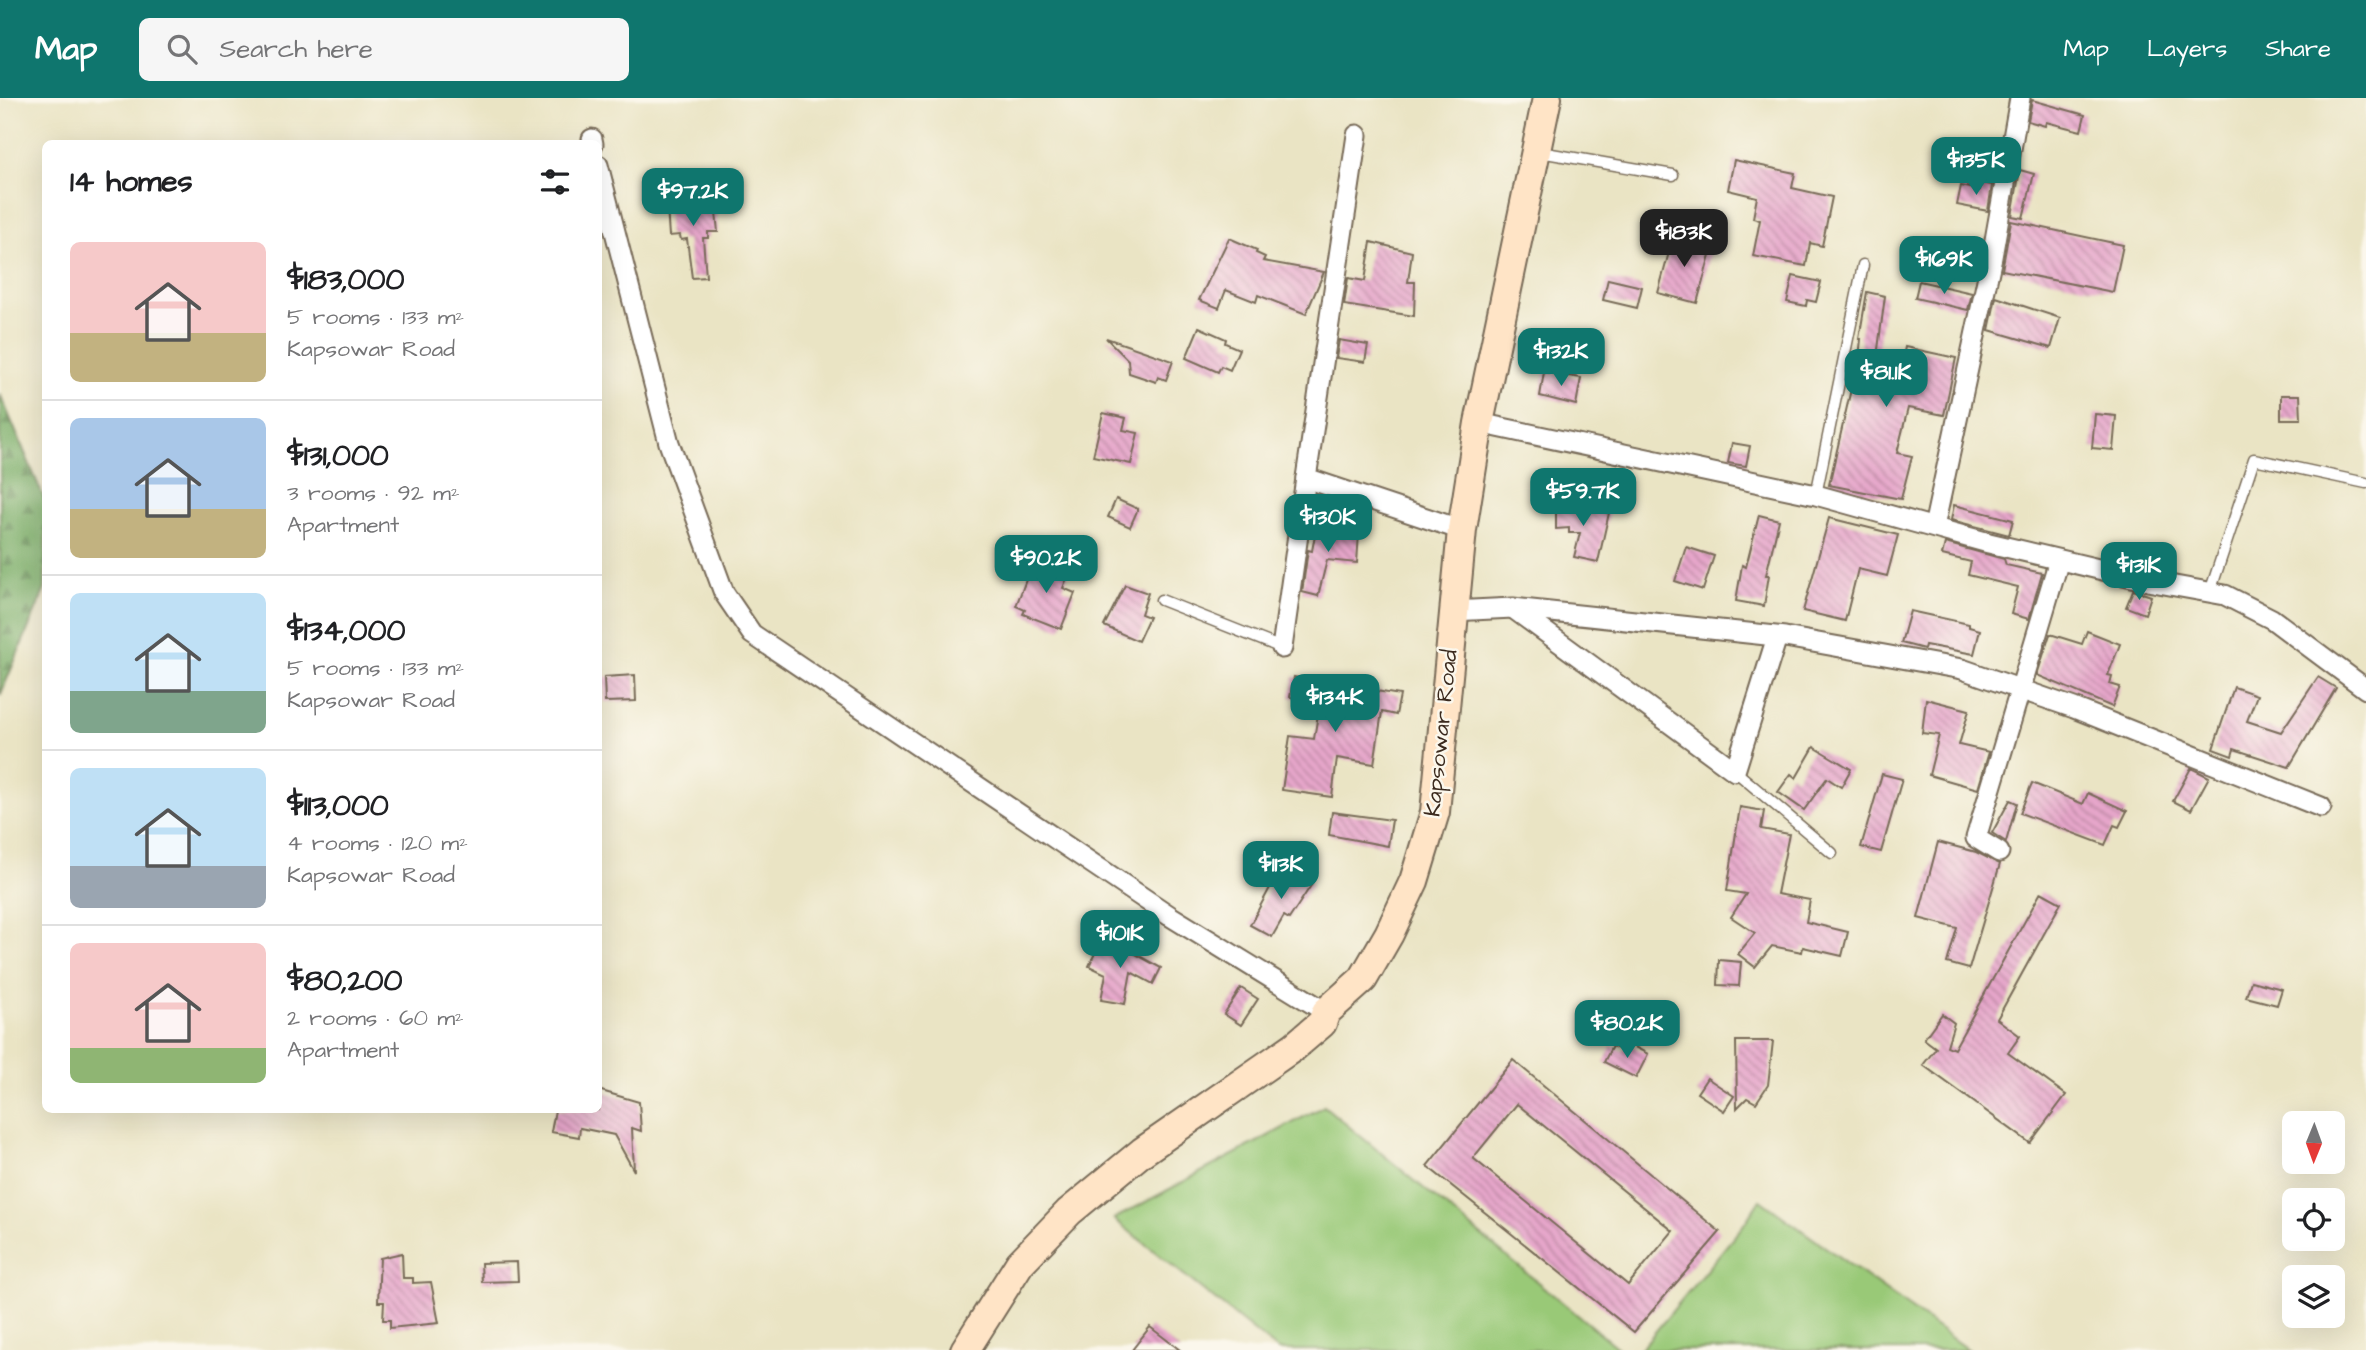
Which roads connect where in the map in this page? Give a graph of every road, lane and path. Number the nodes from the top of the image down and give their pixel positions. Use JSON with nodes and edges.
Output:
{"nodes":[{"id":1,"x":1546,"y":98,"type":"edge"},
{"id":2,"x":2020,"y":98,"type":"edge"},
{"id":3,"x":1357,"y":135,"type":"dead end"},
{"id":4,"x":1536,"y":151,"type":"junction"},
{"id":5,"x":1673,"y":175,"type":"dead end"},
{"id":6,"x":602,"y":181,"type":"edge"},
{"id":7,"x":1863,"y":265,"type":"dead end"},
{"id":8,"x":1479,"y":423,"type":"junction"},
{"id":9,"x":1306,"y":478,"type":"junction"},
{"id":10,"x":2366,"y":483,"type":"edge"},
{"id":11,"x":1816,"y":495,"type":"junction"},
{"id":12,"x":1934,"y":527,"type":"junction"},
{"id":13,"x":1462,"y":530,"type":"junction"},
{"id":14,"x":2059,"y":560,"type":"junction"},
{"id":15,"x":2210,"y":592,"type":"junction"},
{"id":16,"x":1161,"y":600,"type":"dead end"},
{"id":17,"x":1513,"y":608,"type":"junction"},
{"id":18,"x":1452,"y":611,"type":"junction"},
{"id":19,"x":1777,"y":637,"type":"junction"},
{"id":20,"x":1282,"y":648,"type":"joint"},
{"id":21,"x":2020,"y":689,"type":"junction"},
{"id":22,"x":2366,"y":689,"type":"edge"},
{"id":23,"x":1735,"y":771,"type":"junction"},
{"id":24,"x":2321,"y":807,"type":"dead end"},
{"id":25,"x":1999,"y":852,"type":"dead end"},
{"id":26,"x":1832,"y":853,"type":"dead end"},
{"id":27,"x":1326,"y":1012,"type":"junction"},
{"id":28,"x":965,"y":1350,"type":"edge"}],
"edges":[{"from":1,"to":4,"type":"main road","name":"Kapsowar Road"},
{"from":2,"to":12,"type":"street"},
{"from":3,"to":9,"type":"street"},
{"from":4,"to":5,"type":"lane"},
{"from":4,"to":8,"type":"main road","name":"Kapsowar Road"},
{"from":6,"to":27,"type":"street"},
{"from":7,"to":11,"type":"lane"},
{"from":8,"to":11,"type":"street"},
{"from":8,"to":13,"type":"main road","name":"Kapsowar Road"},
{"from":9,"to":13,"type":"street"},
{"from":9,"to":20,"type":"street"},
{"from":10,"to":15,"type":"lane"},
{"from":11,"to":12,"type":"street"},
{"from":12,"to":14,"type":"street"},
{"from":13,"to":18,"type":"main road","name":"Kapsowar Road"},
{"from":14,"to":15,"type":"street"},
{"from":14,"to":21,"type":"street"},
{"from":15,"to":22,"type":"street"},
{"from":16,"to":20,"type":"lane"},
{"from":17,"to":18,"type":"street"},
{"from":17,"to":19,"type":"street"},
{"from":17,"to":23,"type":"street"},
{"from":18,"to":27,"type":"main road","name":"Kapsowar Road"},
{"from":19,"to":21,"type":"street"},
{"from":19,"to":23,"type":"street"},
{"from":21,"to":24,"type":"street"},
{"from":21,"to":25,"type":"street"},
{"from":23,"to":26,"type":"lane"},
{"from":27,"to":28,"type":"main road","name":"Kapsowar Road"}]}
